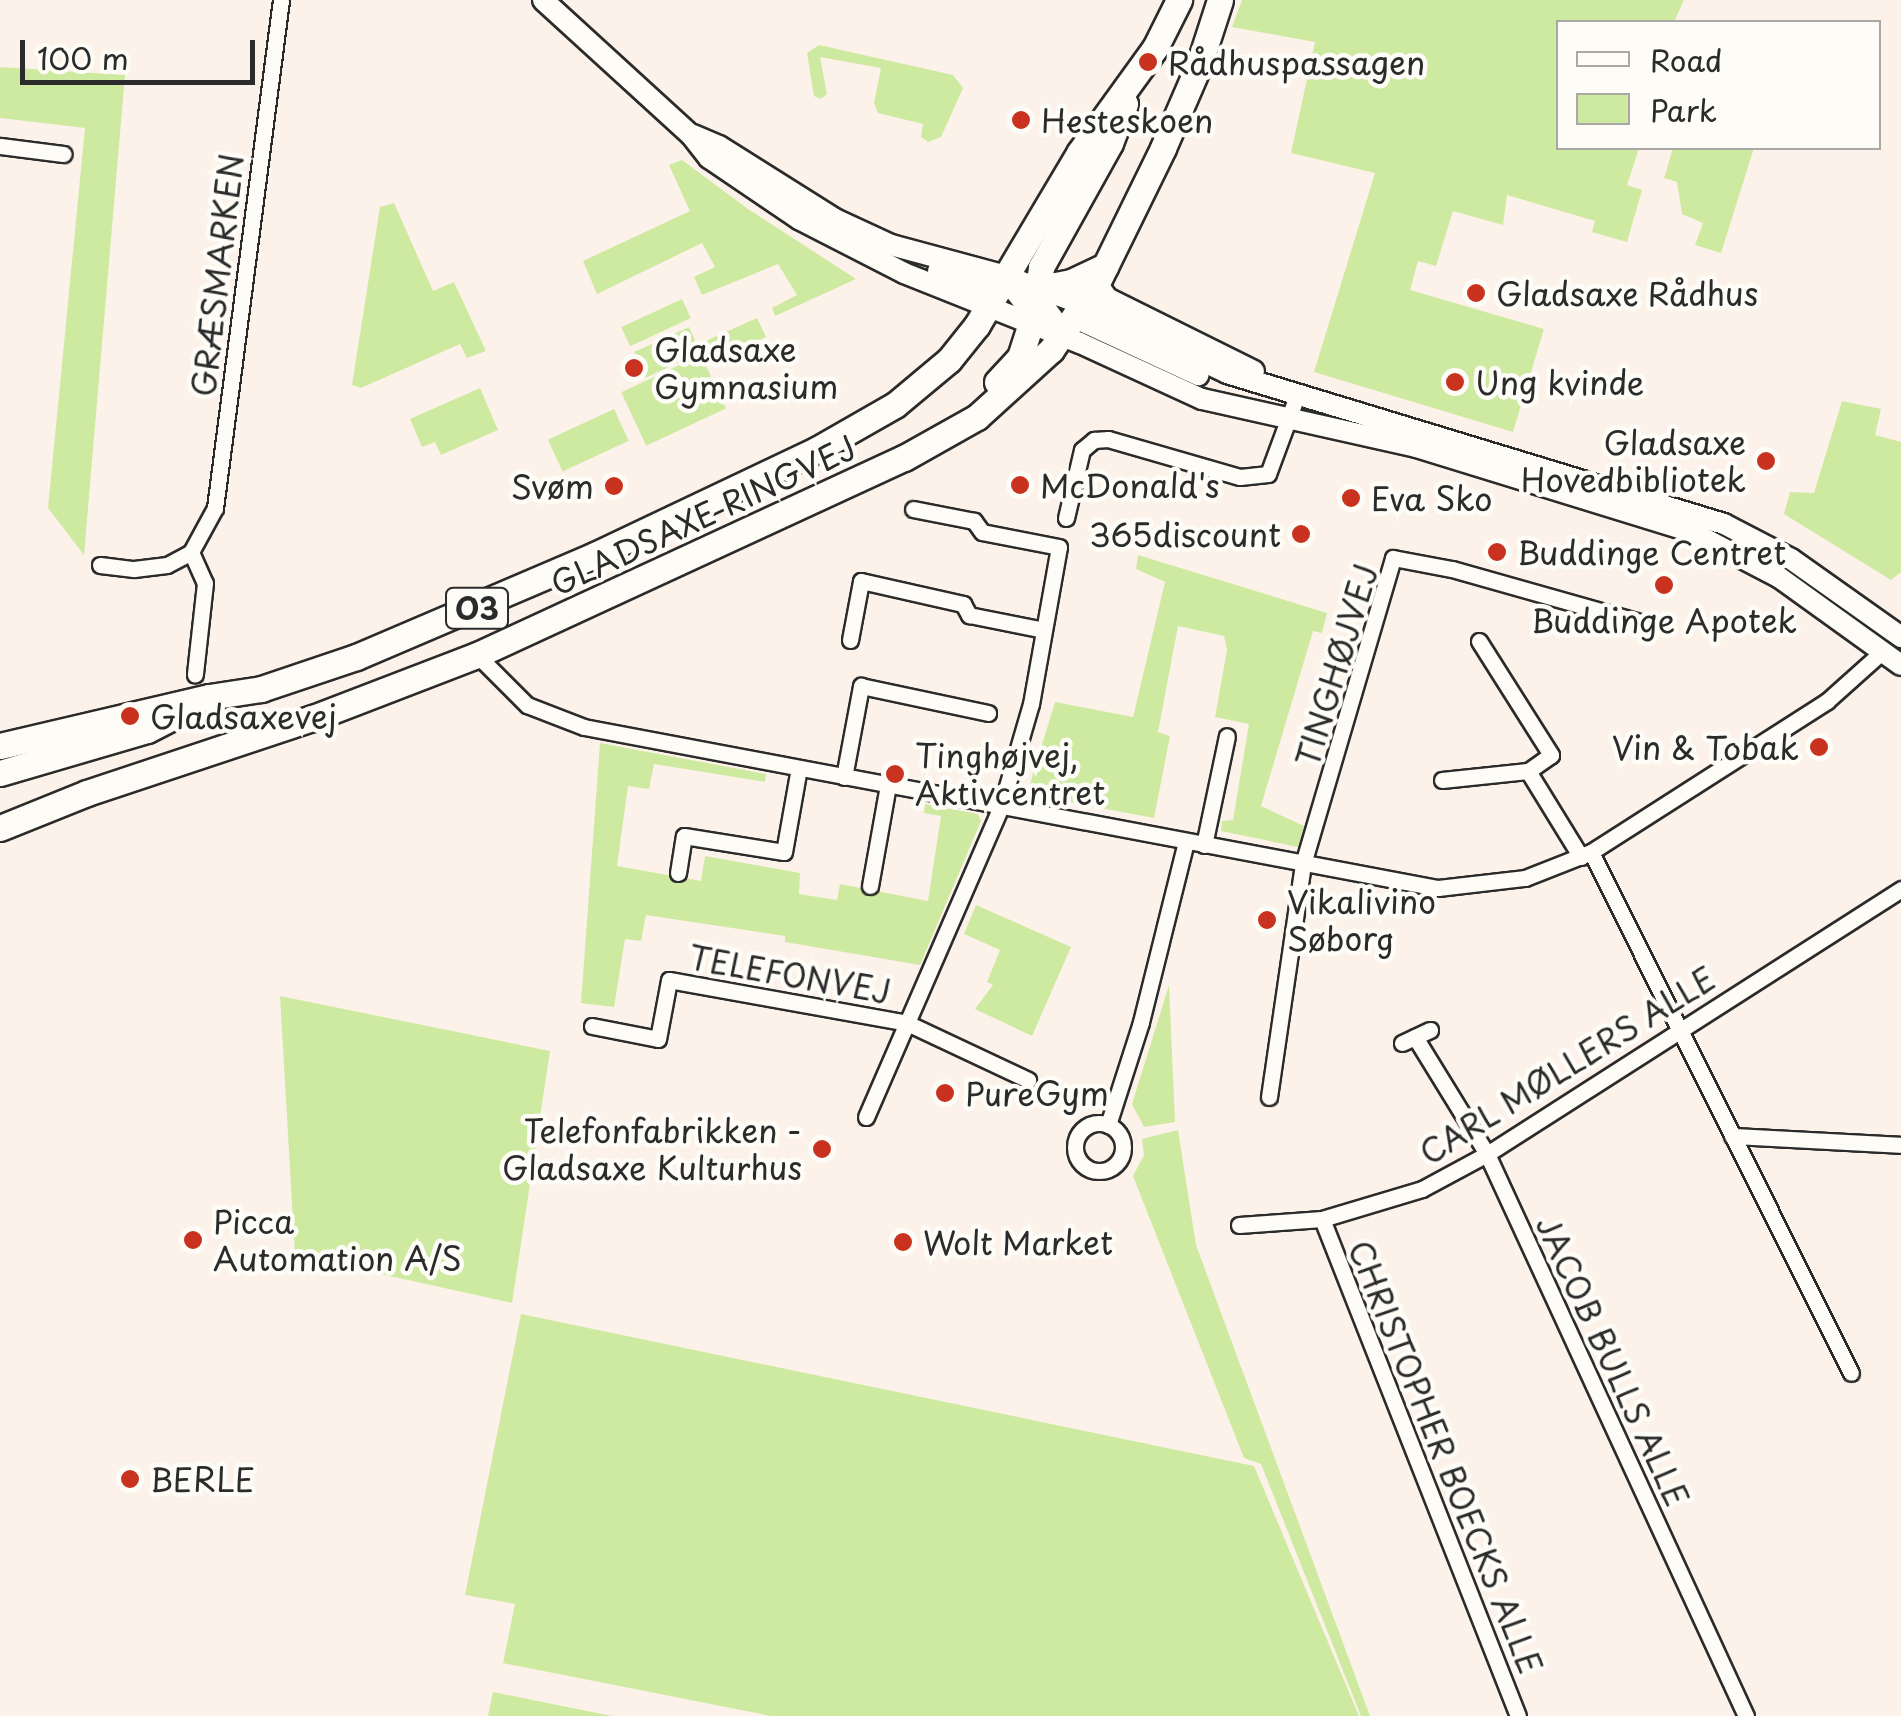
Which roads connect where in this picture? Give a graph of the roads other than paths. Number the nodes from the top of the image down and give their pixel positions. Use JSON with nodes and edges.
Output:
{"nodes":[{"id":1,"x":281,"y":0,"type":"edge"},
{"id":2,"x":543,"y":0,"type":"edge"},
{"id":3,"x":1179,"y":0,"type":"edge"},
{"id":4,"x":1220,"y":0,"type":"edge"},
{"id":5,"x":691,"y":134,"type":"junction"},
{"id":6,"x":0,"y":146,"type":"edge"},
{"id":7,"x":63,"y":154,"type":"dead end"},
{"id":8,"x":1085,"y":301,"type":"junction"},
{"id":9,"x":1013,"y":303,"type":"junction"},
{"id":10,"x":1298,"y":393,"type":"junction"},
{"id":11,"x":1288,"y":420,"type":"junction"},
{"id":12,"x":904,"y":458,"type":"junction"},
{"id":13,"x":913,"y":509,"type":"dead end"},
{"id":14,"x":1066,"y":518,"type":"dead end"},
{"id":15,"x":192,"y":552,"type":"junction"},
{"id":16,"x":100,"y":565,"type":"dead end"},
{"id":17,"x":1650,"y":625,"type":"dead end"},
{"id":18,"x":1044,"y":630,"type":"junction"},
{"id":19,"x":1897,"y":638,"type":"edge"},
{"id":20,"x":850,"y":640,"type":"dead end"},
{"id":21,"x":1479,"y":641,"type":"dead end"},
{"id":22,"x":477,"y":655,"type":"junction"},
{"id":23,"x":1901,"y":664,"type":"edge"},
{"id":24,"x":195,"y":674,"type":"dead end"},
{"id":25,"x":209,"y":697,"type":"junction"},
{"id":26,"x":988,"y":713,"type":"dead end"},
{"id":27,"x":1227,"y":736,"type":"dead end"},
{"id":28,"x":0,"y":746,"type":"edge"},
{"id":29,"x":799,"y":768,"type":"junction"},
{"id":30,"x":1528,"y":771,"type":"junction"},
{"id":31,"x":0,"y":773,"type":"edge"},
{"id":32,"x":844,"y":776,"type":"junction"},
{"id":33,"x":1442,"y":780,"type":"dead end"},
{"id":34,"x":888,"y":785,"type":"junction"},
{"id":35,"x":1001,"y":807,"type":"junction"},
{"id":36,"x":0,"y":828,"type":"edge"},
{"id":37,"x":1186,"y":842,"type":"junction"},
{"id":38,"x":1204,"y":845,"type":"junction"},
{"id":39,"x":1586,"y":854,"type":"junction"},
{"id":40,"x":1304,"y":864,"type":"junction"},
{"id":41,"x":678,"y":873,"type":"dead end"},
{"id":42,"x":870,"y":886,"type":"dead end"},
{"id":43,"x":1901,"y":889,"type":"edge"},
{"id":44,"x":907,"y":1023,"type":"junction"},
{"id":45,"x":592,"y":1026,"type":"dead end"},
{"id":46,"x":1678,"y":1028,"type":"junction"},
{"id":47,"x":1416,"y":1036,"type":"dead end"},
{"id":48,"x":1028,"y":1080,"type":"dead end"},
{"id":49,"x":1269,"y":1097,"type":"dead end"},
{"id":50,"x":866,"y":1116,"type":"dead end"},
{"id":51,"x":1108,"y":1126,"type":"dead end"},
{"id":52,"x":1732,"y":1136,"type":"junction"},
{"id":53,"x":1901,"y":1145,"type":"edge"},
{"id":54,"x":1487,"y":1154,"type":"junction"},
{"id":55,"x":1322,"y":1219,"type":"junction"},
{"id":56,"x":1239,"y":1224,"type":"dead end"},
{"id":57,"x":1851,"y":1373,"type":"dead end"},
{"id":58,"x":1518,"y":1716,"type":"edge"},
{"id":59,"x":1746,"y":1716,"type":"edge"}],
"edges":[{"from":1,"to":15,"type":"street","name":"GRÆSMARKEN"},
{"from":2,"to":5,"type":"street"},
{"from":3,"to":9,"type":"main road","number":"O3"},
{"from":4,"to":8,"type":"main road","number":"O3"},
{"from":5,"to":9,"type":"street"},
{"from":5,"to":9,"type":"street"},
{"from":6,"to":7,"type":"street"},
{"from":8,"to":9,"type":"main road"},
{"from":8,"to":9,"type":"street"},
{"from":8,"to":9,"type":"main road"},
{"from":8,"to":10,"type":"street"},
{"from":8,"to":10,"type":"street"},
{"from":8,"to":11,"type":"street"},
{"from":8,"to":12,"type":"main road","name":"GLADSAXE RINGVEJ","number":"O3"},
{"from":9,"to":12,"type":"main road"},
{"from":9,"to":25,"type":"main road","name":"GLADSAXE RINGVEJ","number":"O3"},
{"from":10,"to":11,"type":"street"},
{"from":10,"to":19,"type":"street"},
{"from":11,"to":14,"type":"street"},
{"from":11,"to":19,"type":"street"},
{"from":12,"to":22,"type":"main road","name":"GLADSAXE RINGVEJ","number":"O3"},
{"from":13,"to":18,"type":"street","name":"TELEFONVEJ"},
{"from":15,"to":16,"type":"street"},
{"from":15,"to":24,"type":"street"},
{"from":17,"to":40,"type":"street","name":"TINGHØJVEJ"},
{"from":18,"to":20,"type":"street"},
{"from":18,"to":35,"type":"street","name":"TELEFONVEJ"},
{"from":19,"to":23,"type":"street"},
{"from":19,"to":39,"type":"street"},
{"from":21,"to":30,"type":"street"},
{"from":22,"to":29,"type":"street"},
{"from":22,"to":36,"type":"main road","name":"GLADSAXE RINGVEJ","number":"O3"},
{"from":25,"to":28,"type":"main road","name":"GLADSAXE RINGVEJ","number":"O3"},
{"from":25,"to":31,"type":"main road"},
{"from":26,"to":32,"type":"street"},
{"from":27,"to":38,"type":"street"},
{"from":29,"to":32,"type":"street"},
{"from":29,"to":41,"type":"street"},
{"from":30,"to":33,"type":"street"},
{"from":30,"to":39,"type":"street"},
{"from":32,"to":34,"type":"street"},
{"from":34,"to":35,"type":"street"},
{"from":34,"to":42,"type":"street"},
{"from":35,"to":37,"type":"street"},
{"from":35,"to":44,"type":"street","name":"TELEFONVEJ"},
{"from":37,"to":38,"type":"street"},
{"from":37,"to":51,"type":"street"},
{"from":38,"to":40,"type":"street"},
{"from":39,"to":40,"type":"street"},
{"from":39,"to":46,"type":"street"},
{"from":40,"to":49,"type":"street"},
{"from":43,"to":46,"type":"street","name":"CARL MØLLERS ALLE"},
{"from":44,"to":45,"type":"street","name":"TELEFONVEJ"},
{"from":44,"to":48,"type":"street","name":"TELEFONVEJ"},
{"from":44,"to":50,"type":"street","name":"TELEFONVEJ"},
{"from":46,"to":52,"type":"street"},
{"from":46,"to":54,"type":"street","name":"CARL MØLLERS ALLE"},
{"from":47,"to":54,"type":"street","name":"JACOB BULLS ALLE"},
{"from":52,"to":53,"type":"street"},
{"from":52,"to":57,"type":"street"},
{"from":54,"to":55,"type":"street","name":"CARL MØLLERS ALLE"},
{"from":54,"to":59,"type":"street","name":"JACOB BULLS ALLE"},
{"from":55,"to":56,"type":"street","name":"CARL MØLLERS ALLE"},
{"from":55,"to":58,"type":"street","name":"CHRISTOPHER BOECKS ALLE"}]}
